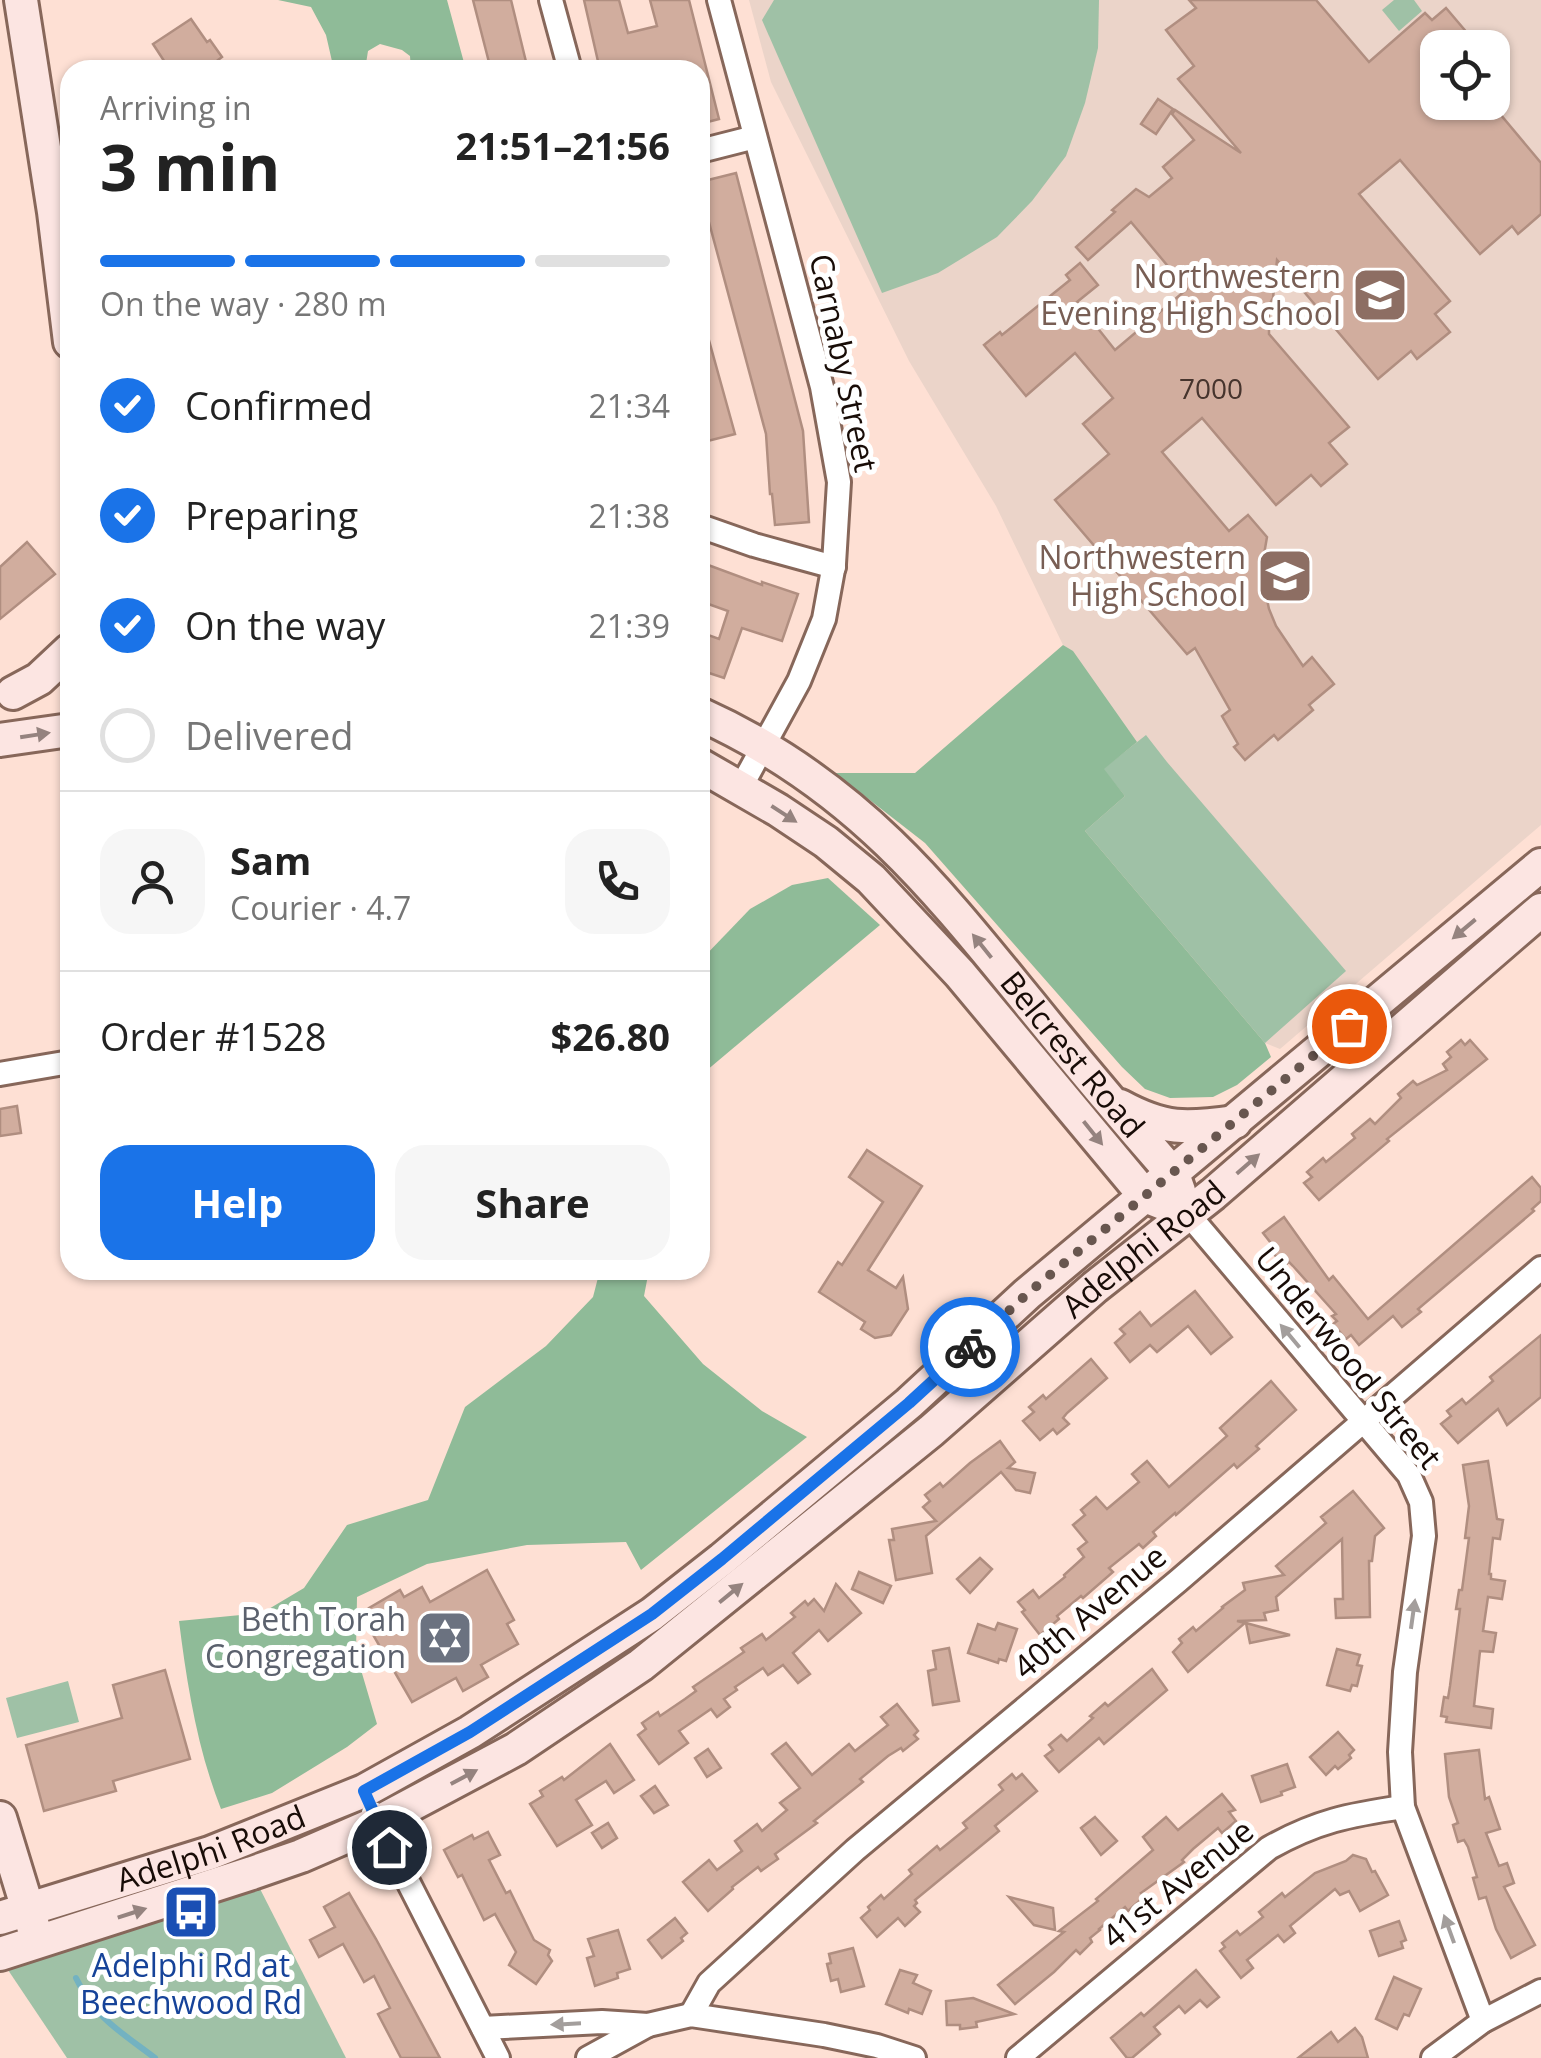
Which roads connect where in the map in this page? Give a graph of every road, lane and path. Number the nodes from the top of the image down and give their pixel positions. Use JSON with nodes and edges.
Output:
{"nodes":[{"id":1,"x":21,"y":0,"type":"edge"},
{"id":2,"x":551,"y":0,"type":"edge"},
{"id":3,"x":719,"y":0,"type":"edge"},
{"id":4,"x":567,"y":60,"type":"edge"},
{"id":5,"x":755,"y":137,"type":"junction"},
{"id":6,"x":710,"y":148,"type":"edge"},
{"id":7,"x":60,"y":261,"type":"edge"},
{"id":8,"x":710,"y":530,"type":"edge"},
{"id":9,"x":834,"y":567,"type":"junction"},
{"id":10,"x":60,"y":660,"type":"edge"},
{"id":11,"x":60,"y":686,"type":"edge"},
{"id":12,"x":6,"y":694,"type":"edge"},
{"id":13,"x":710,"y":719,"type":"edge"},
{"id":14,"x":60,"y":731,"type":"edge"},
{"id":15,"x":0,"y":740,"type":"edge"},
{"id":16,"x":763,"y":747,"type":"junction"},
{"id":17,"x":710,"y":770,"type":"edge"},
{"id":18,"x":741,"y":787,"type":"junction"},
{"id":19,"x":1540,"y":867,"type":"edge"},
{"id":20,"x":1541,"y":910,"type":"edge"},
{"id":21,"x":60,"y":1064,"type":"edge"},
{"id":22,"x":0,"y":1074,"type":"edge"},
{"id":23,"x":1110,"y":1102,"type":"junction"},
{"id":24,"x":1236,"y":1122,"type":"junction"},
{"id":25,"x":1173,"y":1174,"type":"junction"},
{"id":26,"x":1145,"y":1196,"type":"junction"},
{"id":27,"x":1188,"y":1214,"type":"junction"},
{"id":28,"x":1541,"y":1268,"type":"edge"},
{"id":29,"x":1363,"y":1422,"type":"junction"},
{"id":30,"x":364,"y":1791,"type":"junction"},
{"id":31,"x":1403,"y":1807,"type":"junction"},
{"id":32,"x":0,"y":1818,"type":"edge"},
{"id":33,"x":377,"y":1823,"type":"junction"},
{"id":34,"x":13,"y":1914,"type":"edge"},
{"id":35,"x":39,"y":1943,"type":"junction"},
{"id":36,"x":0,"y":1954,"type":"edge"},
{"id":37,"x":1541,"y":1991,"type":"edge"},
{"id":38,"x":691,"y":2016,"type":"junction"},
{"id":39,"x":1483,"y":2021,"type":"junction"},
{"id":40,"x":648,"y":2025,"type":"junction"},
{"id":41,"x":483,"y":2028,"type":"junction"},
{"id":42,"x":498,"y":2058,"type":"edge"},
{"id":43,"x":588,"y":2058,"type":"edge"},
{"id":44,"x":914,"y":2058,"type":"edge"},
{"id":45,"x":1018,"y":2058,"type":"edge"},
{"id":46,"x":1433,"y":2058,"type":"edge"}],
"edges":[{"from":1,"to":7,"type":"main road"},
{"from":2,"to":4,"type":"street"},
{"from":3,"to":5,"type":"street","name":"Carnaby Street"},
{"from":5,"to":6,"type":"street"},
{"from":5,"to":9,"type":"street","name":"Carnaby Street"},
{"from":8,"to":9,"type":"street"},
{"from":9,"to":16,"type":"street","name":"Carnaby Street"},
{"from":10,"to":12,"type":"main road"},
{"from":11,"to":12,"type":"main road"},
{"from":13,"to":16,"type":"main road","name":"Belcrest Road"},
{"from":15,"to":14,"type":"main road","one_way":true},
{"from":16,"to":18,"type":"street","name":"Carnaby Street"},
{"from":23,"to":16,"type":"main road","name":"Belcrest Road","one_way":true},
{"from":17,"to":18,"type":"main road","name":"Belcrest Road"},
{"from":18,"to":26,"type":"main road","name":"Belcrest Road","one_way":true},
{"from":19,"to":24,"type":"main road","name":"Adelphi Road","one_way":true},
{"from":27,"to":20,"type":"main road","name":"Adelphi Road","one_way":true},
{"from":21,"to":22,"type":"street"},
{"from":23,"to":24,"type":"main road"},
{"from":23,"to":25,"type":"main road","name":"Belcrest Road"},
{"from":24,"to":25,"type":"main road","name":"Adelphi Road"},
{"from":25,"to":26,"type":"main road","name":"Adelphi Road"},
{"from":25,"to":27,"type":"main road","name":"Belcrest Road"},
{"from":26,"to":27,"type":"main road","name":"Belcrest Road"},
{"from":26,"to":30,"type":"main road","name":"Adelphi Road"},
{"from":29,"to":27,"type":"street","name":"Underwood Street","one_way":true},
{"from":33,"to":27,"type":"main road","name":"Adelphi Road","one_way":true},
{"from":28,"to":29,"type":"street","name":"40th Avenue"},
{"from":31,"to":29,"type":"street","name":"Underwood Street","one_way":true},
{"from":29,"to":38,"type":"street","name":"40th Avenue"},
{"from":30,"to":33,"type":"street"},
{"from":30,"to":34,"type":"main road","name":"Adelphi Road"},
{"from":39,"to":31,"type":"street","name":"Underwood Street","one_way":true},
{"from":31,"to":45,"type":"street","name":"41st Avenue"},
{"from":32,"to":34,"type":"main road"},
{"from":35,"to":33,"type":"main road","name":"Adelphi Road","one_way":true},
{"from":33,"to":41,"type":"street"},
{"from":34,"to":35,"type":"main road"},
{"from":35,"to":36,"type":"main road","name":"Adelphi Road"},
{"from":37,"to":39,"type":"street"},
{"from":38,"to":40,"type":"street"},
{"from":38,"to":44,"type":"street"},
{"from":39,"to":46,"type":"street"},
{"from":40,"to":41,"type":"street","one_way":true},
{"from":40,"to":43,"type":"street"},
{"from":41,"to":42,"type":"street"}]}
